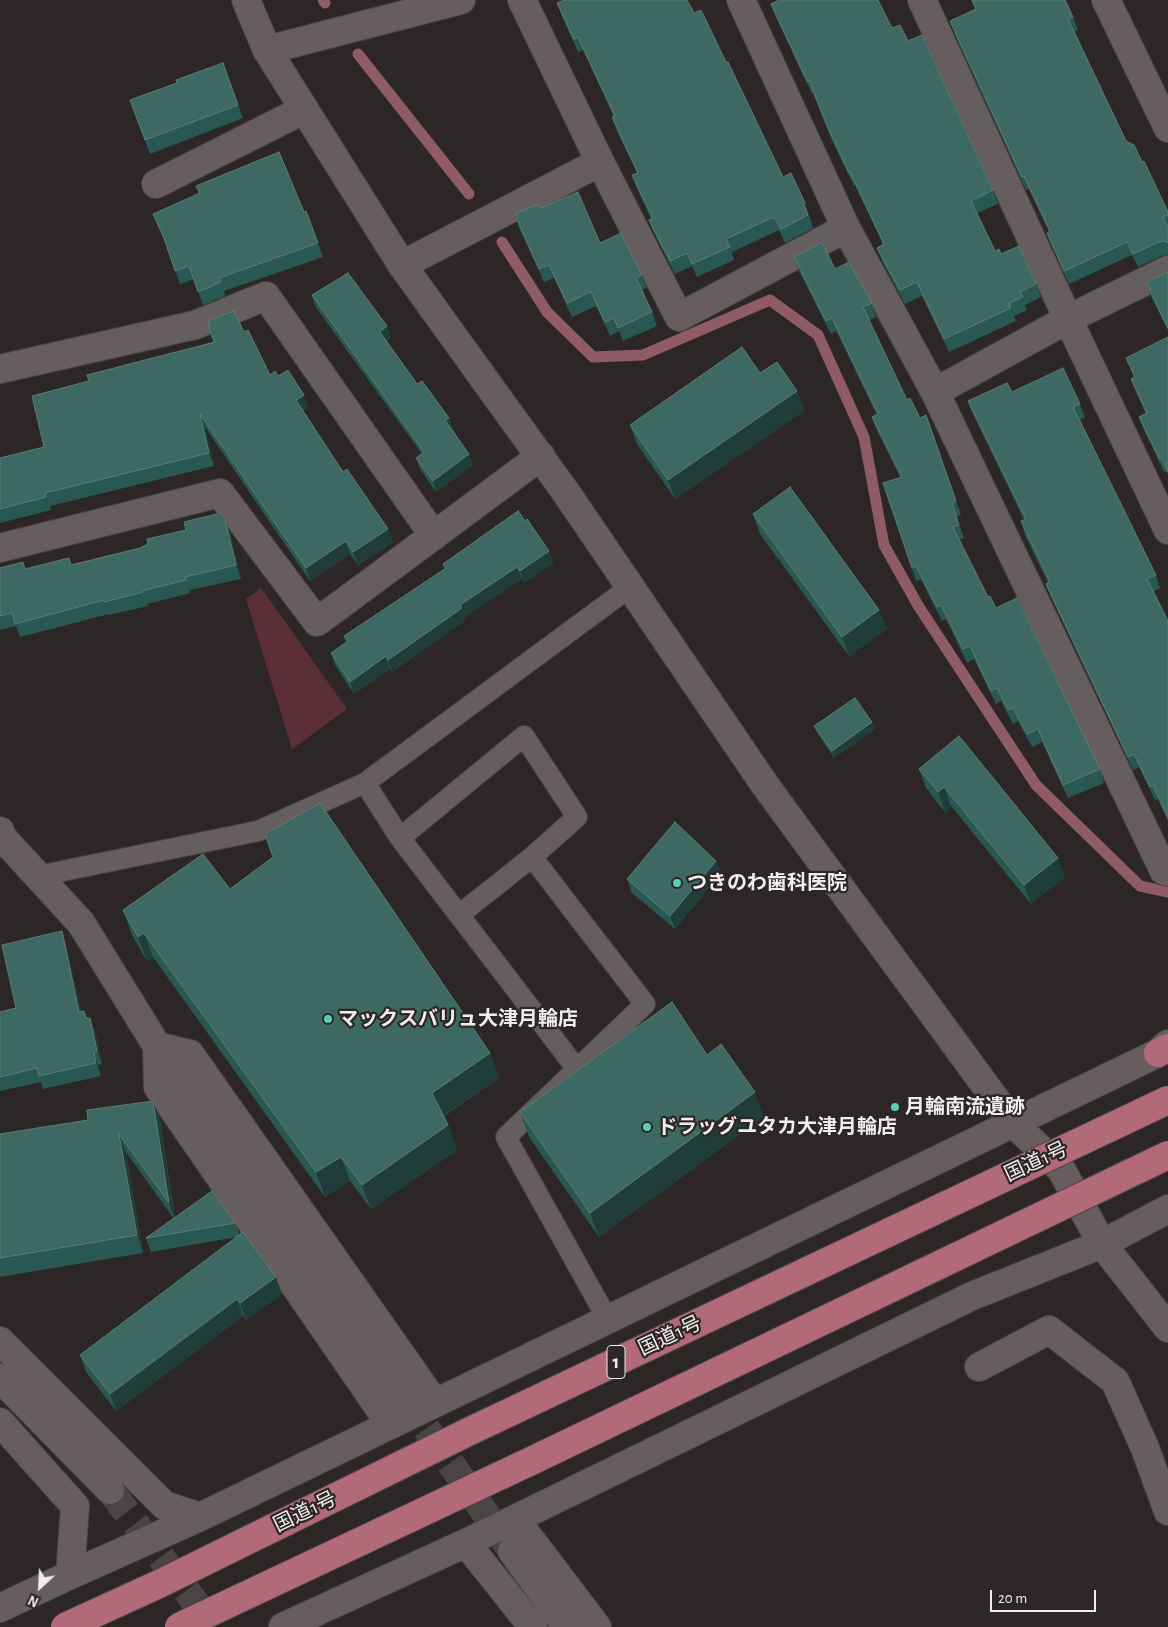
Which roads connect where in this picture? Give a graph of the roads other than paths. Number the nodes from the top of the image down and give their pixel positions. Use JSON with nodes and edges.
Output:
{"nodes":[{"id":1,"x":246,"y":0,"type":"edge"},
{"id":2,"x":461,"y":0,"type":"edge"},
{"id":3,"x":522,"y":0,"type":"edge"},
{"id":4,"x":741,"y":0,"type":"edge"},
{"id":5,"x":922,"y":0,"type":"edge"},
{"id":6,"x":1106,"y":0,"type":"edge"},
{"id":7,"x":267,"y":50,"type":"junction"},
{"id":8,"x":304,"y":110,"type":"junction"},
{"id":9,"x":1168,"y":128,"type":"edge"},
{"id":10,"x":600,"y":162,"type":"junction"},
{"id":11,"x":156,"y":184,"type":"dead end"},
{"id":12,"x":846,"y":228,"type":"junction"},
{"id":13,"x":402,"y":265,"type":"junction"},
{"id":14,"x":1168,"y":270,"type":"edge"},
{"id":15,"x":1068,"y":319,"type":"junction"},
{"id":16,"x":0,"y":369,"type":"edge"},
{"id":17,"x":935,"y":392,"type":"junction"},
{"id":18,"x":541,"y":456,"type":"junction"},
{"id":19,"x":1168,"y":530,"type":"edge"},
{"id":20,"x":434,"y":536,"type":"junction"},
{"id":21,"x":0,"y":548,"type":"edge"},
{"id":22,"x":630,"y":587,"type":"junction"},
{"id":23,"x":365,"y":783,"type":"junction"},
{"id":24,"x":0,"y":834,"type":"edge"},
{"id":25,"x":400,"y":838,"type":"junction"},
{"id":26,"x":532,"y":857,"type":"junction"},
{"id":27,"x":1168,"y":872,"type":"edge"},
{"id":28,"x":38,"y":876,"type":"junction"},
{"id":29,"x":459,"y":915,"type":"junction"},
{"id":30,"x":157,"y":1046,"type":"junction"},
{"id":31,"x":1164,"y":1048,"type":"edge"},
{"id":32,"x":577,"y":1069,"type":"junction"},
{"id":33,"x":1168,"y":1100,"type":"edge"},
{"id":34,"x":1013,"y":1123,"type":"junction"},
{"id":35,"x":1168,"y":1155,"type":"edge"},
{"id":36,"x":1168,"y":1209,"type":"edge"},
{"id":37,"x":1102,"y":1244,"type":"junction"},
{"id":38,"x":608,"y":1320,"type":"junction"},
{"id":39,"x":1168,"y":1328,"type":"edge"},
{"id":40,"x":0,"y":1341,"type":"edge"},
{"id":41,"x":979,"y":1367,"type":"dead end"},
{"id":42,"x":0,"y":1378,"type":"edge"},
{"id":43,"x":402,"y":1394,"type":"tunnel mouth"},
{"id":44,"x":435,"y":1404,"type":"junction"},
{"id":45,"x":0,"y":1422,"type":"edge"},
{"id":46,"x":391,"y":1425,"type":"junction"},
{"id":47,"x":110,"y":1490,"type":"tunnel mouth"},
{"id":48,"x":1168,"y":1512,"type":"edge"},
{"id":49,"x":200,"y":1517,"type":"junction"},
{"id":50,"x":515,"y":1519,"type":"junction"},
{"id":51,"x":466,"y":1543,"type":"junction"},
{"id":52,"x":512,"y":1551,"type":"tunnel mouth"},
{"id":53,"x":70,"y":1575,"type":"junction"},
{"id":54,"x":0,"y":1608,"type":"edge"},
{"id":55,"x":290,"y":1625,"type":"edge"},
{"id":56,"x":65,"y":1627,"type":"edge"},
{"id":57,"x":178,"y":1627,"type":"edge"},
{"id":58,"x":533,"y":1627,"type":"edge"},
{"id":59,"x":567,"y":1627,"type":"edge"},
{"id":60,"x":597,"y":1627,"type":"edge"}],
"edges":[{"from":1,"to":7,"type":"street"},
{"from":2,"to":7,"type":"street"},
{"from":3,"to":10,"type":"street"},
{"from":4,"to":12,"type":"street"},
{"from":5,"to":15,"type":"street"},
{"from":6,"to":9,"type":"street"},
{"from":7,"to":8,"type":"street"},
{"from":8,"to":11,"type":"street"},
{"from":8,"to":13,"type":"street"},
{"from":10,"to":12,"type":"street"},
{"from":10,"to":13,"type":"street"},
{"from":12,"to":17,"type":"street"},
{"from":13,"to":18,"type":"street"},
{"from":14,"to":15,"type":"street"},
{"from":15,"to":17,"type":"street"},
{"from":15,"to":19,"type":"street"},
{"from":16,"to":20,"type":"street"},
{"from":17,"to":27,"type":"street"},
{"from":18,"to":20,"type":"street"},
{"from":18,"to":22,"type":"street"},
{"from":20,"to":21,"type":"street"},
{"from":22,"to":23,"type":"lane"},
{"from":22,"to":34,"type":"street"},
{"from":23,"to":25,"type":"lane"},
{"from":23,"to":28,"type":"lane"},
{"from":24,"to":28,"type":"street"},
{"from":25,"to":26,"type":"lane"},
{"from":25,"to":29,"type":"lane"},
{"from":26,"to":29,"type":"lane"},
{"from":26,"to":32,"type":"lane"},
{"from":28,"to":30,"type":"street"},
{"from":29,"to":32,"type":"lane"},
{"from":30,"to":43,"type":"street"},
{"from":30,"to":44,"type":"street"},
{"from":30,"to":46,"type":"street"},
{"from":31,"to":34,"type":"street"},
{"from":32,"to":38,"type":"lane"},
{"from":33,"to":56,"type":"highway","name":"国道1号","number":"1","bridge":true},
{"from":34,"to":37,"type":"street"},
{"from":34,"to":38,"type":"street"},
{"from":35,"to":57,"type":"highway","bridge":true},
{"from":36,"to":37,"type":"street"},
{"from":37,"to":39,"type":"street"},
{"from":37,"to":50,"type":"street"},
{"from":38,"to":44,"type":"street"},
{"from":40,"to":49,"type":"street"},
{"from":41,"to":48,"type":"street"},
{"from":42,"to":47,"type":"street"},
{"from":44,"to":46,"type":"street"},
{"from":45,"to":53,"type":"street"},
{"from":46,"to":49,"type":"street"},
{"from":49,"to":53,"type":"street"},
{"from":50,"to":51,"type":"street"},
{"from":50,"to":60,"type":"street"},
{"from":51,"to":55,"type":"street"},
{"from":51,"to":58,"type":"street"},
{"from":52,"to":59,"type":"street"},
{"from":53,"to":54,"type":"street"}]}
